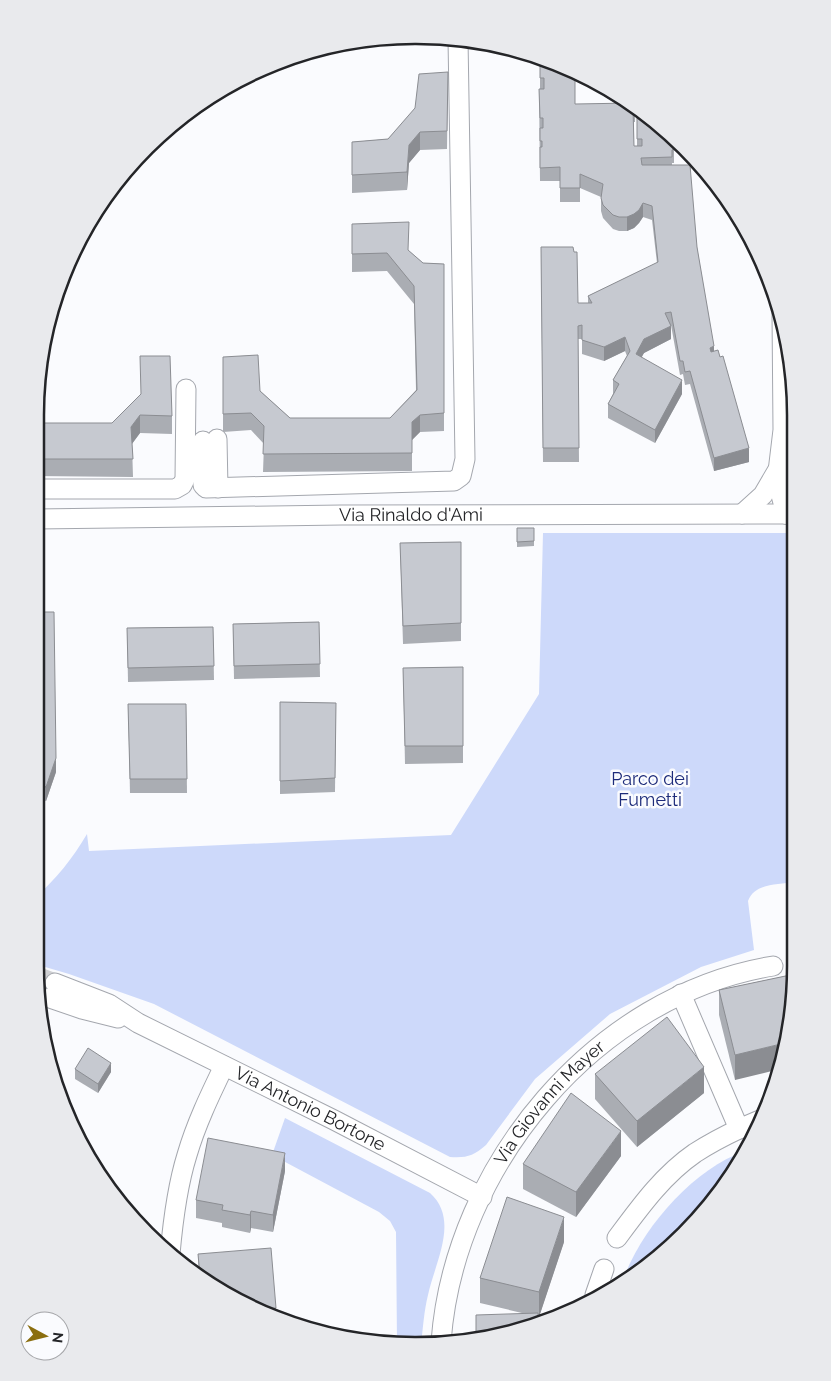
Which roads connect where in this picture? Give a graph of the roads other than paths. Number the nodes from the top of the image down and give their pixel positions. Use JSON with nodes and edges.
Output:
{"nodes":[{"id":1,"x":458,"y":47,"type":"edge"},
{"id":2,"x":782,"y":357,"type":"edge"},
{"id":3,"x":186,"y":389,"type":"dead end"},
{"id":4,"x":210,"y":440,"type":"dead end"},
{"id":5,"x":786,"y":468,"type":"edge"},
{"id":6,"x":44,"y":489,"type":"edge"},
{"id":7,"x":787,"y":506,"type":"edge"},
{"id":8,"x":742,"y":514,"type":"junction"},
{"id":9,"x":787,"y":514,"type":"edge"},
{"id":10,"x":44,"y":519,"type":"edge"},
{"id":11,"x":773,"y":966,"type":"dead end"},
{"id":12,"x":48,"y":988,"type":"tunnel mouth"},
{"id":13,"x":681,"y":994,"type":"junction"},
{"id":14,"x":224,"y":1066,"type":"junction"},
{"id":15,"x":752,"y":1123,"type":"edge"},
{"id":16,"x":739,"y":1129,"type":"junction"},
{"id":17,"x":482,"y":1197,"type":"junction"},
{"id":18,"x":617,"y":1238,"type":"dead end"},
{"id":19,"x":171,"y":1246,"type":"edge"},
{"id":20,"x":604,"y":1269,"type":"dead end"},
{"id":21,"x":597,"y":1289,"type":"edge"},
{"id":22,"x":442,"y":1336,"type":"edge"}],
"edges":[{"from":1,"to":4,"type":"street"},
{"from":2,"to":5,"type":"street"},
{"from":3,"to":6,"type":"street"},
{"from":5,"to":7,"type":"street"},
{"from":5,"to":8,"type":"street"},
{"from":8,"to":9,"type":"street","name":"Via Rinaldo d'Ami"},
{"from":8,"to":10,"type":"street","name":"Via Rinaldo d'Ami"},
{"from":11,"to":13,"type":"street","name":"Via Giovanni Mayer"},
{"from":12,"to":14,"type":"street","name":"Via Antonio Bortone"},
{"from":13,"to":16,"type":"street"},
{"from":13,"to":17,"type":"street","name":"Via Giovanni Mayer"},
{"from":14,"to":17,"type":"street","name":"Via Antonio Bortone"},
{"from":14,"to":19,"type":"street"},
{"from":15,"to":16,"type":"street"},
{"from":16,"to":18,"type":"street"},
{"from":17,"to":22,"type":"street","name":"Via Giovanni Mayer"},
{"from":20,"to":21,"type":"street"}]}
